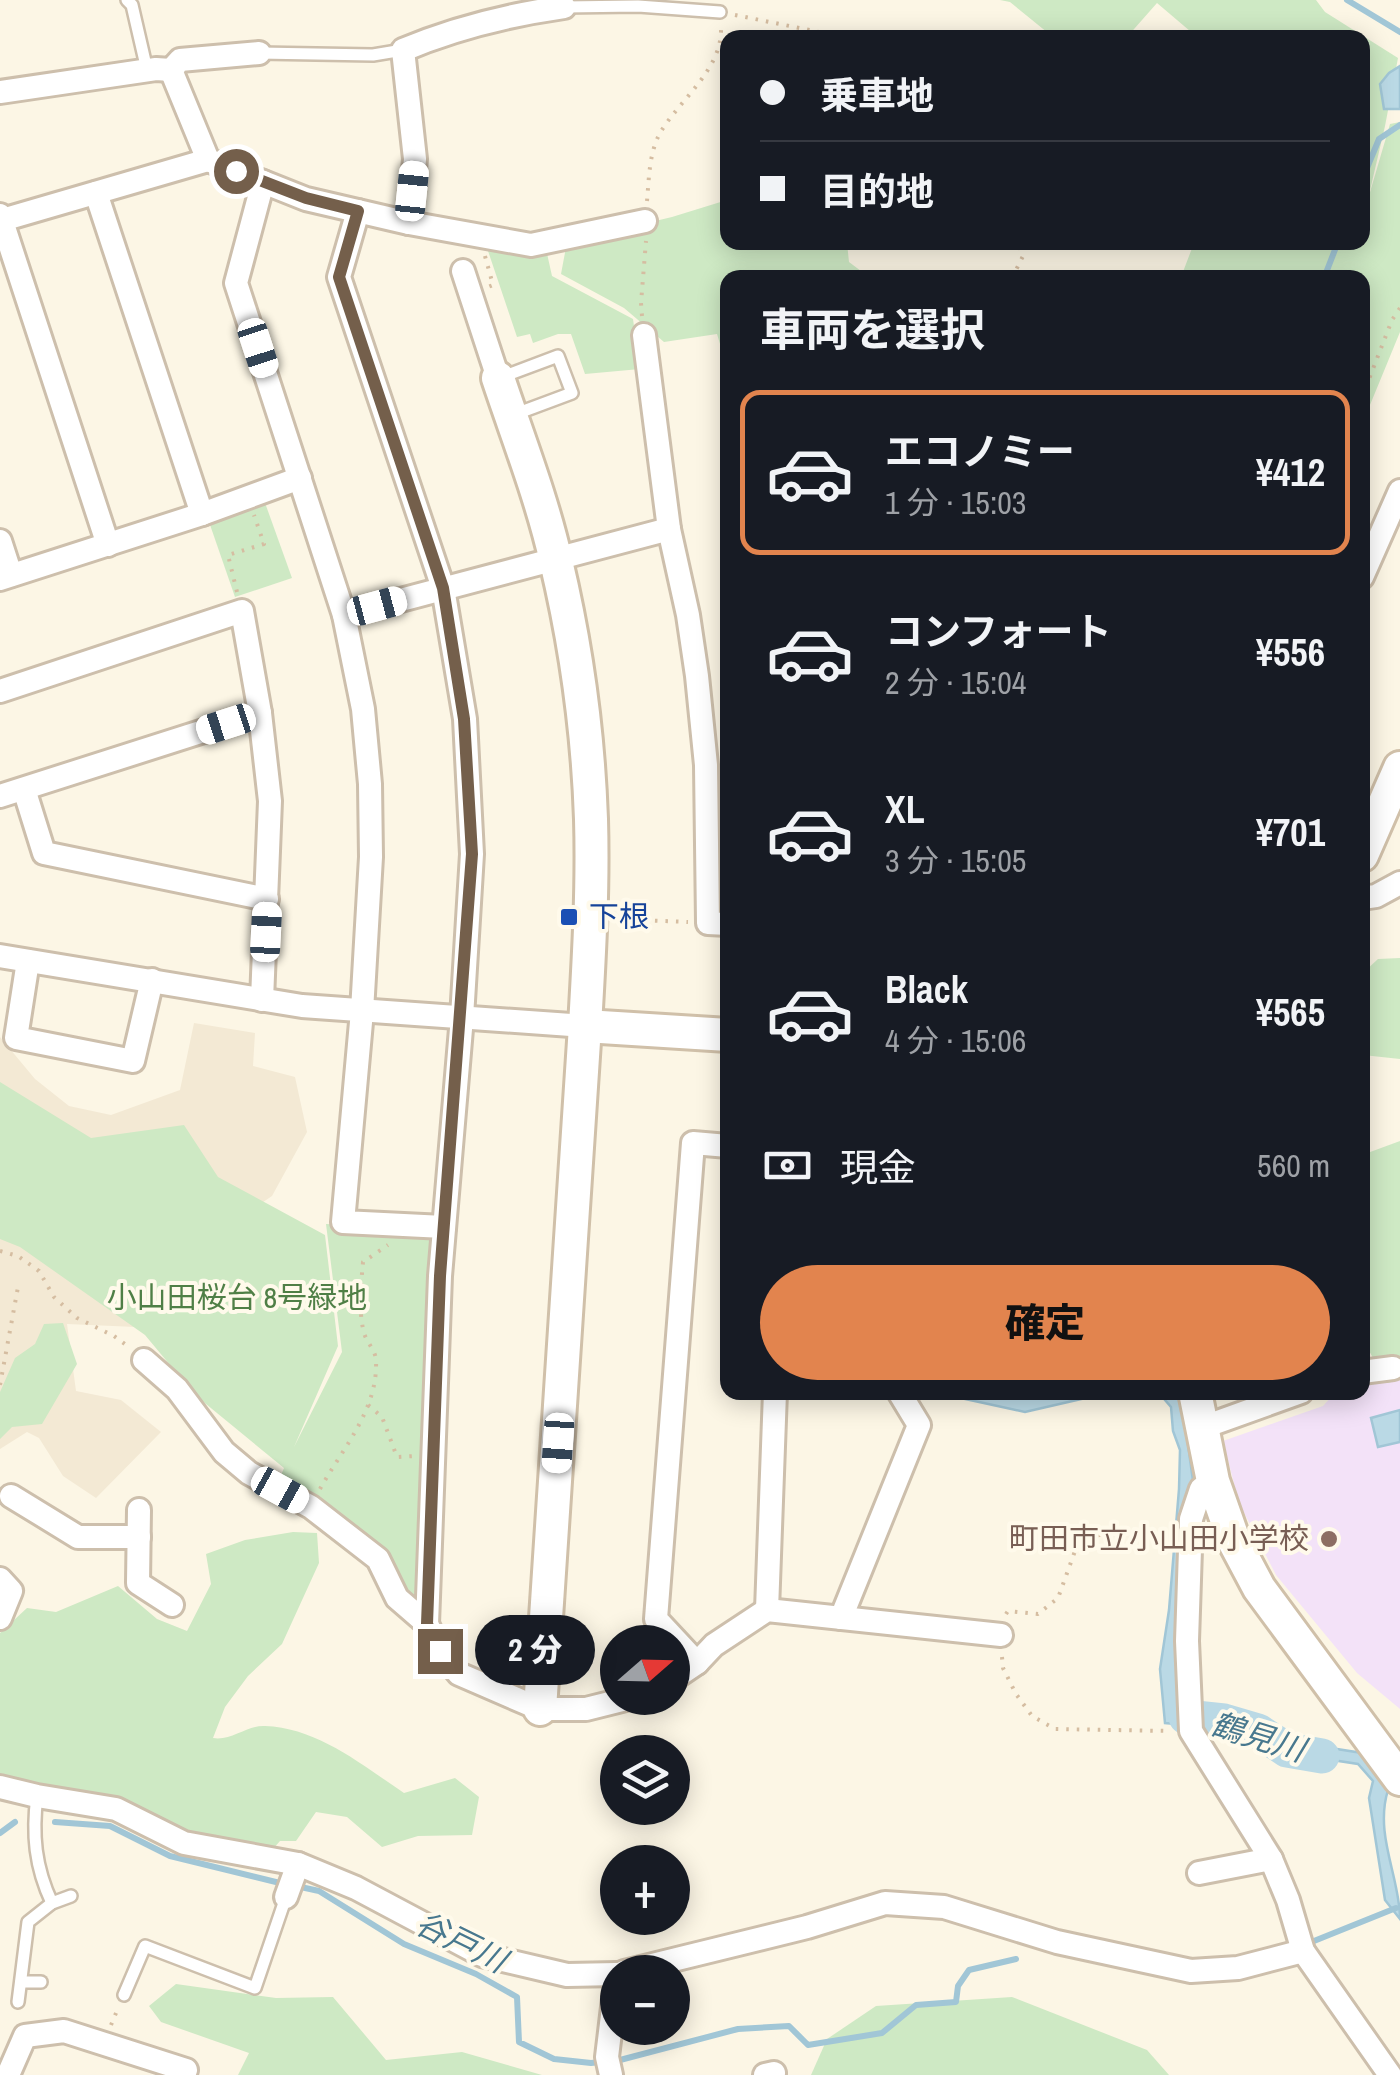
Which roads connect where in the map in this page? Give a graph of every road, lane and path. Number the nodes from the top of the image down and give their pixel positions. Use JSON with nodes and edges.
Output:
{"nodes":[{"id":1,"x":128,"y":0,"type":"edge"},
{"id":2,"x":564,"y":7,"type":"joint"},
{"id":3,"x":720,"y":12,"type":"junction"},
{"id":4,"x":721,"y":30,"type":"edge"},
{"id":5,"x":809,"y":30,"type":"edge"},
{"id":6,"x":720,"y":44,"type":"edge"},
{"id":7,"x":403,"y":50,"type":"junction"},
{"id":8,"x":259,"y":53,"type":"joint"},
{"id":9,"x":147,"y":70,"type":"junction"},
{"id":10,"x":171,"y":70,"type":"junction"},
{"id":11,"x":0,"y":92,"type":"edge"},
{"id":12,"x":208,"y":160,"type":"junction"},
{"id":13,"x":263,"y":182,"type":"junction"},
{"id":14,"x":96,"y":193,"type":"junction"},
{"id":15,"x":358,"y":211,"type":"junction"},
{"id":16,"x":1,"y":218,"type":"edge"},
{"id":17,"x":645,"y":221,"type":"junction"},
{"id":18,"x":408,"y":223,"type":"junction"},
{"id":19,"x":479,"y":237,"type":"junction"},
{"id":20,"x":462,"y":271,"type":"dead end"},
{"id":21,"x":493,"y":285,"type":"dead end"},
{"id":22,"x":1400,"y":308,"type":"edge"},
{"id":23,"x":644,"y":335,"type":"joint"},
{"id":24,"x":1370,"y":376,"type":"edge"},
{"id":25,"x":498,"y":378,"type":"junction"},
{"id":26,"x":511,"y":416,"type":"junction"},
{"id":27,"x":300,"y":478,"type":"junction"},
{"id":28,"x":1400,"y":490,"type":"edge"},
{"id":29,"x":248,"y":497,"type":"junction"},
{"id":30,"x":202,"y":514,"type":"junction"},
{"id":31,"x":669,"y":529,"type":"junction"},
{"id":32,"x":1391,"y":536,"type":"edge"},
{"id":33,"x":0,"y":541,"type":"edge"},
{"id":34,"x":108,"y":546,"type":"junction"},
{"id":35,"x":556,"y":558,"type":"junction"},
{"id":36,"x":1370,"y":566,"type":"edge"},
{"id":37,"x":6,"y":577,"type":"edge"},
{"id":38,"x":443,"y":588,"type":"junction"},
{"id":39,"x":242,"y":611,"type":"junction"},
{"id":40,"x":344,"y":615,"type":"junction"},
{"id":41,"x":0,"y":692,"type":"edge"},
{"id":42,"x":260,"y":713,"type":"junction"},
{"id":43,"x":1400,"y":768,"type":"edge"},
{"id":44,"x":24,"y":789,"type":"junction"},
{"id":45,"x":0,"y":796,"type":"edge"},
{"id":46,"x":717,"y":818,"type":"edge"},
{"id":47,"x":1370,"y":837,"type":"edge"},
{"id":48,"x":1400,"y":883,"type":"edge"},
{"id":49,"x":1370,"y":897,"type":"edge"},
{"id":50,"x":267,"y":899,"type":"junction"},
{"id":51,"x":591,"y":918,"type":"junction"},
{"id":52,"x":718,"y":923,"type":"edge"},
{"id":53,"x":0,"y":956,"type":"edge"},
{"id":54,"x":28,"y":961,"type":"junction"},
{"id":55,"x":152,"y":980,"type":"junction"},
{"id":56,"x":262,"y":1000,"type":"junction"},
{"id":57,"x":362,"y":1011,"type":"junction"},
{"id":58,"x":462,"y":1017,"type":"junction"},
{"id":59,"x":586,"y":1026,"type":"junction"},
{"id":60,"x":720,"y":1034,"type":"edge"},
{"id":61,"x":720,"y":1145,"type":"edge"},
{"id":62,"x":444,"y":1227,"type":"junction"},
{"id":63,"x":404,"y":1244,"type":"dead end"},
{"id":64,"x":0,"y":1250,"type":"edge"},
{"id":65,"x":18,"y":1288,"type":"dead end"},
{"id":66,"x":144,"y":1360,"type":"joint"},
{"id":67,"x":1394,"y":1368,"type":"dead end"},
{"id":68,"x":1370,"y":1371,"type":"edge"},
{"id":69,"x":0,"y":1385,"type":"edge"},
{"id":70,"x":775,"y":1400,"type":"edge"},
{"id":71,"x":904,"y":1400,"type":"edge"},
{"id":72,"x":1196,"y":1400,"type":"edge"},
{"id":73,"x":1280,"y":1400,"type":"edge"},
{"id":74,"x":368,"y":1405,"type":"junction"},
{"id":75,"x":1201,"y":1428,"type":"junction"},
{"id":76,"x":434,"y":1456,"type":"junction"},
{"id":77,"x":1213,"y":1481,"type":"junction"},
{"id":78,"x":10,"y":1497,"type":"edge"},
{"id":79,"x":311,"y":1507,"type":"junction"},
{"id":80,"x":139,"y":1510,"type":"dead end"},
{"id":81,"x":1120,"y":1524,"type":"dead end"},
{"id":82,"x":139,"y":1537,"type":"junction"},
{"id":83,"x":0,"y":1579,"type":"edge"},
{"id":84,"x":172,"y":1605,"type":"dead end"},
{"id":85,"x":766,"y":1610,"type":"junction"},
{"id":86,"x":0,"y":1618,"type":"edge"},
{"id":87,"x":842,"y":1618,"type":"junction"},
{"id":88,"x":427,"y":1624,"type":"junction"},
{"id":89,"x":1000,"y":1635,"type":"junction"},
{"id":90,"x":697,"y":1663,"type":"junction"},
{"id":91,"x":690,"y":1668,"type":"edge"},
{"id":92,"x":600,"y":1706,"type":"edge"},
{"id":93,"x":540,"y":1709,"type":"junction"},
{"id":94,"x":1190,"y":1721,"type":"junction"},
{"id":95,"x":1400,"y":1778,"type":"edge"},
{"id":96,"x":0,"y":1786,"type":"edge"},
{"id":97,"x":38,"y":1796,"type":"junction"},
{"id":98,"x":1271,"y":1860,"type":"junction"},
{"id":99,"x":296,"y":1869,"type":"junction"},
{"id":100,"x":1199,"y":1873,"type":"dead end"},
{"id":101,"x":71,"y":1896,"type":"dead end"},
{"id":102,"x":286,"y":1897,"type":"joint"},
{"id":103,"x":52,"y":1903,"type":"junction"},
{"id":104,"x":1303,"y":1951,"type":"junction"},
{"id":105,"x":690,"y":1956,"type":"edge"},
{"id":106,"x":600,"y":1975,"type":"edge"},
{"id":107,"x":21,"y":1982,"type":"junction"},
{"id":108,"x":41,"y":1982,"type":"dead end"},
{"id":109,"x":124,"y":1995,"type":"joint"},
{"id":110,"x":18,"y":2002,"type":"dead end"},
{"id":111,"x":103,"y":2043,"type":"junction"},
{"id":112,"x":8,"y":2075,"type":"edge"},
{"id":113,"x":184,"y":2075,"type":"edge"},
{"id":114,"x":1390,"y":2075,"type":"edge"}],
"edges":[{"from":1,"to":9,"type":"lane"},
{"from":2,"to":3,"type":"lane"},
{"from":2,"to":7,"type":"street"},
{"from":3,"to":4,"type":"path"},
{"from":3,"to":5,"type":"path"},
{"from":6,"to":17,"type":"path"},
{"from":7,"to":8,"type":"lane"},
{"from":7,"to":18,"type":"street"},
{"from":8,"to":10,"type":"street"},
{"from":9,"to":10,"type":"street"},
{"from":9,"to":11,"type":"street"},
{"from":10,"to":12,"type":"street"},
{"from":12,"to":13,"type":"street"},
{"from":12,"to":14,"type":"street"},
{"from":13,"to":15,"type":"street"},
{"from":13,"to":27,"type":"street"},
{"from":14,"to":16,"type":"street"},
{"from":14,"to":30,"type":"street"},
{"from":15,"to":18,"type":"street"},
{"from":15,"to":38,"type":"street"},
{"from":16,"to":34,"type":"street"},
{"from":17,"to":19,"type":"street"},
{"from":17,"to":23,"type":"path"},
{"from":18,"to":19,"type":"street"},
{"from":19,"to":21,"type":"path"},
{"from":20,"to":25,"type":"street"},
{"from":22,"to":24,"type":"path"},
{"from":23,"to":31,"type":"street"},
{"from":25,"to":26,"type":"street"},
{"from":25,"to":26,"type":"lane"},
{"from":26,"to":35,"type":"street"},
{"from":27,"to":29,"type":"street"},
{"from":27,"to":40,"type":"street"},
{"from":28,"to":32,"type":"street"},
{"from":29,"to":30,"type":"street"},
{"from":29,"to":39,"type":"path"},
{"from":30,"to":34,"type":"street"},
{"from":31,"to":35,"type":"street"},
{"from":31,"to":46,"type":"street"},
{"from":32,"to":36,"type":"street"},
{"from":33,"to":37,"type":"street"},
{"from":34,"to":37,"type":"street"},
{"from":35,"to":38,"type":"street"},
{"from":35,"to":51,"type":"street"},
{"from":38,"to":40,"type":"street"},
{"from":38,"to":58,"type":"street"},
{"from":39,"to":41,"type":"street"},
{"from":39,"to":42,"type":"street"},
{"from":40,"to":57,"type":"street"},
{"from":42,"to":44,"type":"street"},
{"from":42,"to":50,"type":"street"},
{"from":43,"to":47,"type":"street"},
{"from":44,"to":45,"type":"street"},
{"from":44,"to":50,"type":"street"},
{"from":46,"to":52,"type":"street"},
{"from":48,"to":49,"type":"street"},
{"from":50,"to":56,"type":"street"},
{"from":51,"to":52,"type":"path"},
{"from":51,"to":59,"type":"street"},
{"from":53,"to":54,"type":"street"},
{"from":54,"to":55,"type":"street"},
{"from":54,"to":55,"type":"street"},
{"from":55,"to":56,"type":"street"},
{"from":56,"to":57,"type":"street"},
{"from":57,"to":58,"type":"street"},
{"from":57,"to":62,"type":"street"},
{"from":58,"to":59,"type":"street"},
{"from":58,"to":62,"type":"street"},
{"from":59,"to":60,"type":"street"},
{"from":59,"to":93,"type":"street"},
{"from":61,"to":90,"type":"street"},
{"from":62,"to":76,"type":"street"},
{"from":63,"to":74,"type":"path"},
{"from":64,"to":66,"type":"path"},
{"from":65,"to":69,"type":"path"},
{"from":66,"to":79,"type":"street"},
{"from":67,"to":68,"type":"street"},
{"from":70,"to":85,"type":"street"},
{"from":71,"to":87,"type":"street"},
{"from":72,"to":75,"type":"street"},
{"from":73,"to":75,"type":"street"},
{"from":74,"to":76,"type":"path"},
{"from":74,"to":79,"type":"path"},
{"from":75,"to":77,"type":"street"},
{"from":76,"to":88,"type":"street"},
{"from":77,"to":94,"type":"street"},
{"from":77,"to":95,"type":"street"},
{"from":78,"to":82,"type":"street"},
{"from":79,"to":88,"type":"street"},
{"from":80,"to":82,"type":"street"},
{"from":81,"to":89,"type":"path"},
{"from":82,"to":84,"type":"street"},
{"from":83,"to":86,"type":"street"},
{"from":85,"to":87,"type":"street"},
{"from":85,"to":90,"type":"street"},
{"from":87,"to":89,"type":"street"},
{"from":88,"to":93,"type":"street"},
{"from":89,"to":94,"type":"path"},
{"from":90,"to":91,"type":"street"},
{"from":92,"to":93,"type":"street"},
{"from":94,"to":98,"type":"street"},
{"from":96,"to":97,"type":"street"},
{"from":97,"to":99,"type":"street"},
{"from":97,"to":103,"type":"lane"},
{"from":98,"to":100,"type":"street"},
{"from":98,"to":104,"type":"street"},
{"from":99,"to":102,"type":"street"},
{"from":99,"to":106,"type":"street"},
{"from":101,"to":103,"type":"lane"},
{"from":102,"to":109,"type":"lane"},
{"from":103,"to":107,"type":"lane"},
{"from":104,"to":105,"type":"street"},
{"from":104,"to":114,"type":"street"},
{"from":107,"to":108,"type":"lane"},
{"from":107,"to":110,"type":"lane"},
{"from":109,"to":111,"type":"path"},
{"from":111,"to":112,"type":"street"},
{"from":111,"to":113,"type":"street"}]}
